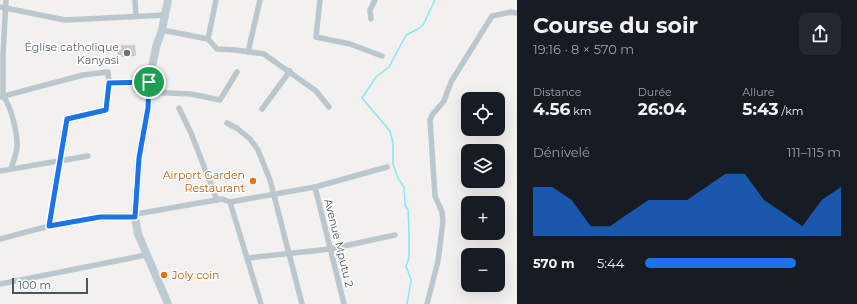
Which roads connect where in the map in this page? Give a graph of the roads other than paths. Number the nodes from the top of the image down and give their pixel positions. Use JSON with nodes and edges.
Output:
{"nodes":[{"id":1,"x":6,"y":0,"type":"edge"},
{"id":2,"x":135,"y":0,"type":"edge"},
{"id":3,"x":168,"y":0,"type":"edge"},
{"id":4,"x":216,"y":0,"type":"edge"},
{"id":5,"x":260,"y":0,"type":"edge"},
{"id":6,"x":320,"y":0,"type":"edge"},
{"id":7,"x":374,"y":0,"type":"edge"},
{"id":8,"x":3,"y":7,"type":"edge"},
{"id":9,"x":517,"y":13,"type":"edge"},
{"id":10,"x":166,"y":15,"type":"junction"},
{"id":11,"x":136,"y":16,"type":"junction"},
{"id":12,"x":371,"y":18,"type":"dead end"},
{"id":13,"x":162,"y":30,"type":"junction"},
{"id":14,"x":208,"y":39,"type":"junction"},
{"id":15,"x":248,"y":52,"type":"junction"},
{"id":16,"x":2,"y":55,"type":"edge"},
{"id":17,"x":382,"y":56,"type":"dead end"},
{"id":18,"x":290,"y":71,"type":"junction"},
{"id":19,"x":237,"y":72,"type":"dead end"},
{"id":20,"x":149,"y":82,"type":"junction"},
{"id":21,"x":109,"y":83,"type":"junction"},
{"id":22,"x":148,"y":92,"type":"junction"},
{"id":23,"x":2,"y":97,"type":"edge"},
{"id":24,"x":329,"y":107,"type":"dead end"},
{"id":25,"x":179,"y":108,"type":"dead end"},
{"id":26,"x":262,"y":109,"type":"dead end"},
{"id":27,"x":227,"y":123,"type":"dead end"},
{"id":28,"x":88,"y":156,"type":"dead end"},
{"id":29,"x":60,"y":162,"type":"junction"},
{"id":30,"x":387,"y":167,"type":"dead end"},
{"id":31,"x":11,"y":169,"type":"junction"},
{"id":32,"x":0,"y":171,"type":"edge"},
{"id":33,"x":315,"y":187,"type":"junction"},
{"id":34,"x":273,"y":195,"type":"junction"},
{"id":35,"x":217,"y":200,"type":"junction"},
{"id":36,"x":230,"y":202,"type":"junction"},
{"id":37,"x":136,"y":216,"type":"junction"},
{"id":38,"x":49,"y":226,"type":"junction"},
{"id":39,"x":395,"y":236,"type":"dead end"},
{"id":40,"x":0,"y":239,"type":"edge"},
{"id":41,"x":330,"y":249,"type":"junction"},
{"id":42,"x":289,"y":254,"type":"junction"},
{"id":43,"x":146,"y":255,"type":"junction"},
{"id":44,"x":248,"y":258,"type":"junction"},
{"id":45,"x":0,"y":284,"type":"edge"},
{"id":46,"x":168,"y":304,"type":"edge"},
{"id":47,"x":261,"y":304,"type":"edge"},
{"id":48,"x":302,"y":304,"type":"edge"},
{"id":49,"x":344,"y":304,"type":"edge"},
{"id":50,"x":428,"y":304,"type":"edge"}],
"edges":[{"from":1,"to":8,"type":"street"},
{"from":2,"to":11,"type":"street"},
{"from":3,"to":10,"type":"street"},
{"from":4,"to":14,"type":"street"},
{"from":5,"to":15,"type":"street"},
{"from":6,"to":17,"type":"street"},
{"from":7,"to":12,"type":"street"},
{"from":8,"to":11,"type":"street"},
{"from":8,"to":16,"type":"street"},
{"from":9,"to":50,"type":"street"},
{"from":10,"to":11,"type":"street"},
{"from":10,"to":13,"type":"street"},
{"from":13,"to":14,"type":"street"},
{"from":13,"to":20,"type":"street"},
{"from":14,"to":15,"type":"street"},
{"from":15,"to":18,"type":"street"},
{"from":16,"to":23,"type":"street"},
{"from":18,"to":24,"type":"street"},
{"from":18,"to":26,"type":"street"},
{"from":19,"to":22,"type":"street"},
{"from":20,"to":21,"type":"street"},
{"from":20,"to":22,"type":"street"},
{"from":21,"to":23,"type":"street"},
{"from":21,"to":29,"type":"street"},
{"from":22,"to":37,"type":"street"},
{"from":23,"to":31,"type":"street"},
{"from":25,"to":35,"type":"street"},
{"from":27,"to":34,"type":"street"},
{"from":28,"to":29,"type":"street"},
{"from":29,"to":31,"type":"street"},
{"from":29,"to":38,"type":"street"},
{"from":30,"to":33,"type":"street"},
{"from":31,"to":32,"type":"street"},
{"from":33,"to":34,"type":"street"},
{"from":33,"to":41,"type":"street","name":"Avenue Mputu 2"},
{"from":34,"to":36,"type":"street"},
{"from":34,"to":42,"type":"street"},
{"from":35,"to":36,"type":"street"},
{"from":35,"to":37,"type":"street"},
{"from":36,"to":44,"type":"street"},
{"from":37,"to":38,"type":"street"},
{"from":37,"to":43,"type":"street"},
{"from":38,"to":40,"type":"street"},
{"from":39,"to":41,"type":"street"},
{"from":41,"to":42,"type":"street"},
{"from":41,"to":49,"type":"street","name":"Avenue Mputu 2"},
{"from":42,"to":44,"type":"street"},
{"from":42,"to":48,"type":"street"},
{"from":43,"to":45,"type":"street"},
{"from":43,"to":46,"type":"street"},
{"from":44,"to":47,"type":"street"}]}
